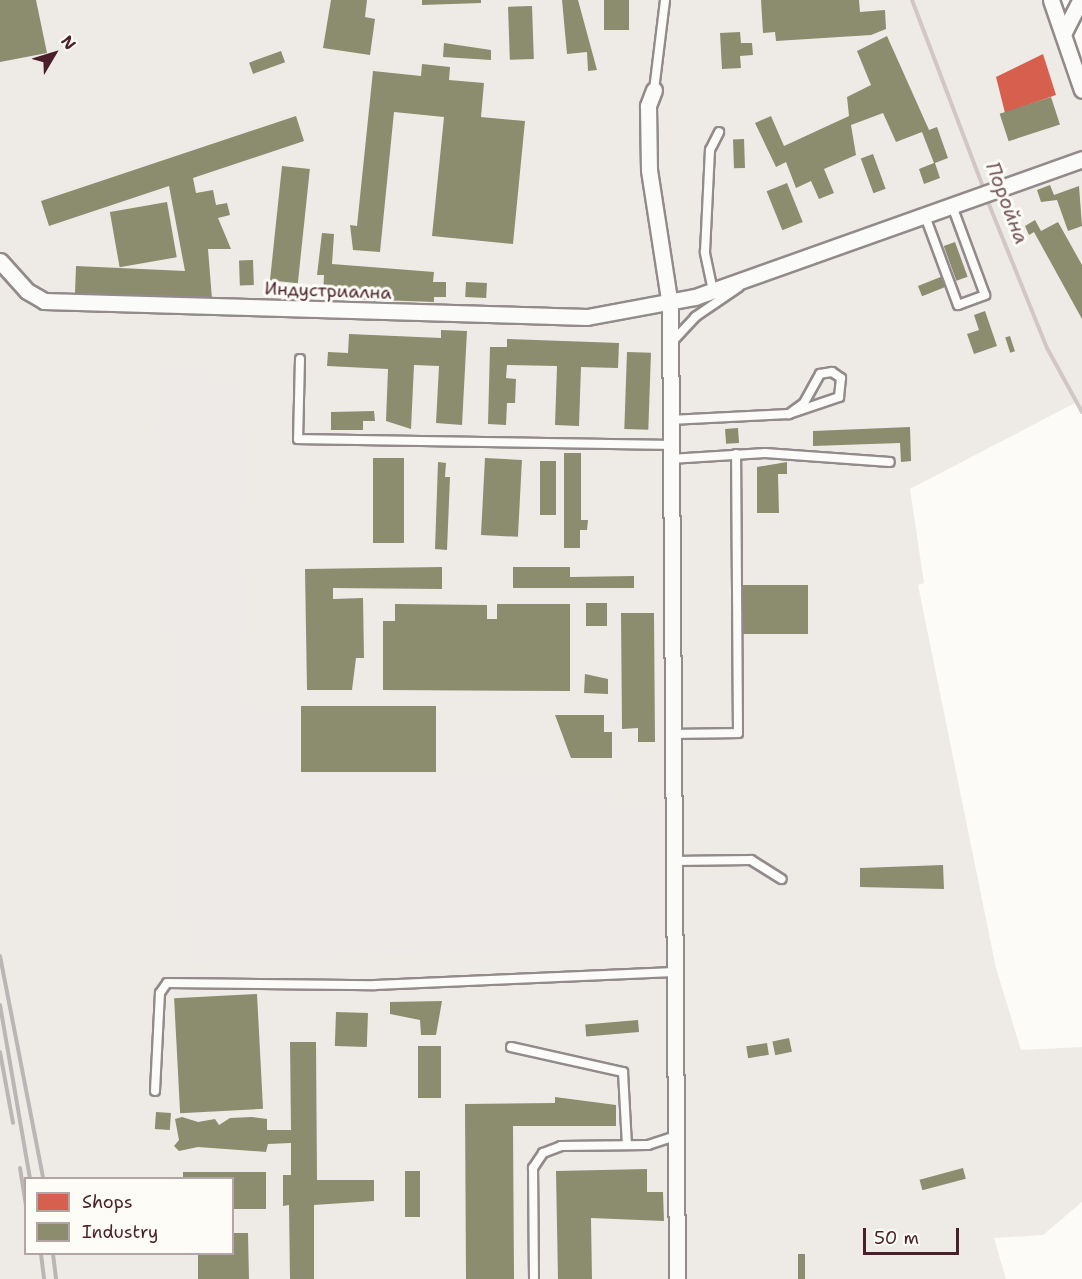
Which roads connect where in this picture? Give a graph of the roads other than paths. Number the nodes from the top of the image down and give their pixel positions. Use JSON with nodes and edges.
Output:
{"nodes":[{"id":1,"x":664,"y":0,"type":"edge"},
{"id":2,"x":1051,"y":0,"type":"edge"},
{"id":3,"x":1080,"y":0,"type":"edge"},
{"id":4,"x":1063,"y":34,"type":"junction"},
{"id":5,"x":654,"y":90,"type":"joint"},
{"id":6,"x":1082,"y":90,"type":"edge"},
{"id":7,"x":719,"y":132,"type":"dead end"},
{"id":8,"x":1082,"y":159,"type":"edge"},
{"id":9,"x":1075,"y":165,"type":"edge"},
{"id":10,"x":952,"y":206,"type":"junction"},
{"id":11,"x":925,"y":216,"type":"junction"},
{"id":12,"x":0,"y":261,"type":"edge"},
{"id":13,"x":754,"y":277,"type":"junction"},
{"id":14,"x":713,"y":291,"type":"junction"},
{"id":15,"x":670,"y":305,"type":"junction"},
{"id":16,"x":670,"y":348,"type":"junction"},
{"id":17,"x":300,"y":359,"type":"dead end"},
{"id":18,"x":789,"y":414,"type":"junction"},
{"id":19,"x":670,"y":420,"type":"junction"},
{"id":20,"x":670,"y":452,"type":"junction"},
{"id":21,"x":735,"y":454,"type":"junction"},
{"id":22,"x":890,"y":462,"type":"dead end"},
{"id":23,"x":673,"y":734,"type":"junction"},
{"id":24,"x":672,"y":861,"type":"junction"},
{"id":25,"x":781,"y":879,"type":"dead end"},
{"id":26,"x":675,"y":972,"type":"junction"},
{"id":27,"x":511,"y":1047,"type":"dead end"},
{"id":28,"x":155,"y":1091,"type":"dead end"},
{"id":29,"x":676,"y":1136,"type":"junction"},
{"id":30,"x":627,"y":1146,"type":"junction"},
{"id":31,"x":534,"y":1279,"type":"edge"},
{"id":32,"x":677,"y":1279,"type":"edge"}],
"edges":[{"from":1,"to":5,"type":"lane"},
{"from":2,"to":4,"type":"street"},
{"from":3,"to":4,"type":"street"},
{"from":4,"to":6,"type":"street"},
{"from":5,"to":15,"type":"street"},
{"from":7,"to":14,"type":"lane"},
{"from":8,"to":9,"type":"street","name":"Индустриална"},
{"from":9,"to":10,"type":"street","name":"Индустриална"},
{"from":10,"to":11,"type":"street","name":"Индустриална"},
{"from":10,"to":11,"type":"lane"},
{"from":11,"to":13,"type":"street","name":"Индустриална"},
{"from":12,"to":15,"type":"street","name":"Индустриална"},
{"from":13,"to":14,"type":"street","name":"Индустриална"},
{"from":13,"to":16,"type":"lane"},
{"from":14,"to":15,"type":"street","name":"Индустриална"},
{"from":15,"to":16,"type":"street"},
{"from":16,"to":19,"type":"street"},
{"from":17,"to":20,"type":"lane"},
{"from":18,"to":18,"type":"lane"},
{"from":18,"to":19,"type":"lane"},
{"from":19,"to":20,"type":"street"},
{"from":20,"to":21,"type":"lane"},
{"from":20,"to":23,"type":"street"},
{"from":21,"to":22,"type":"lane"},
{"from":21,"to":23,"type":"lane"},
{"from":23,"to":24,"type":"street"},
{"from":24,"to":25,"type":"lane"},
{"from":24,"to":26,"type":"street"},
{"from":26,"to":28,"type":"lane"},
{"from":26,"to":29,"type":"street"},
{"from":27,"to":30,"type":"lane"},
{"from":29,"to":30,"type":"lane"},
{"from":29,"to":32,"type":"street"},
{"from":30,"to":31,"type":"lane"}]}
